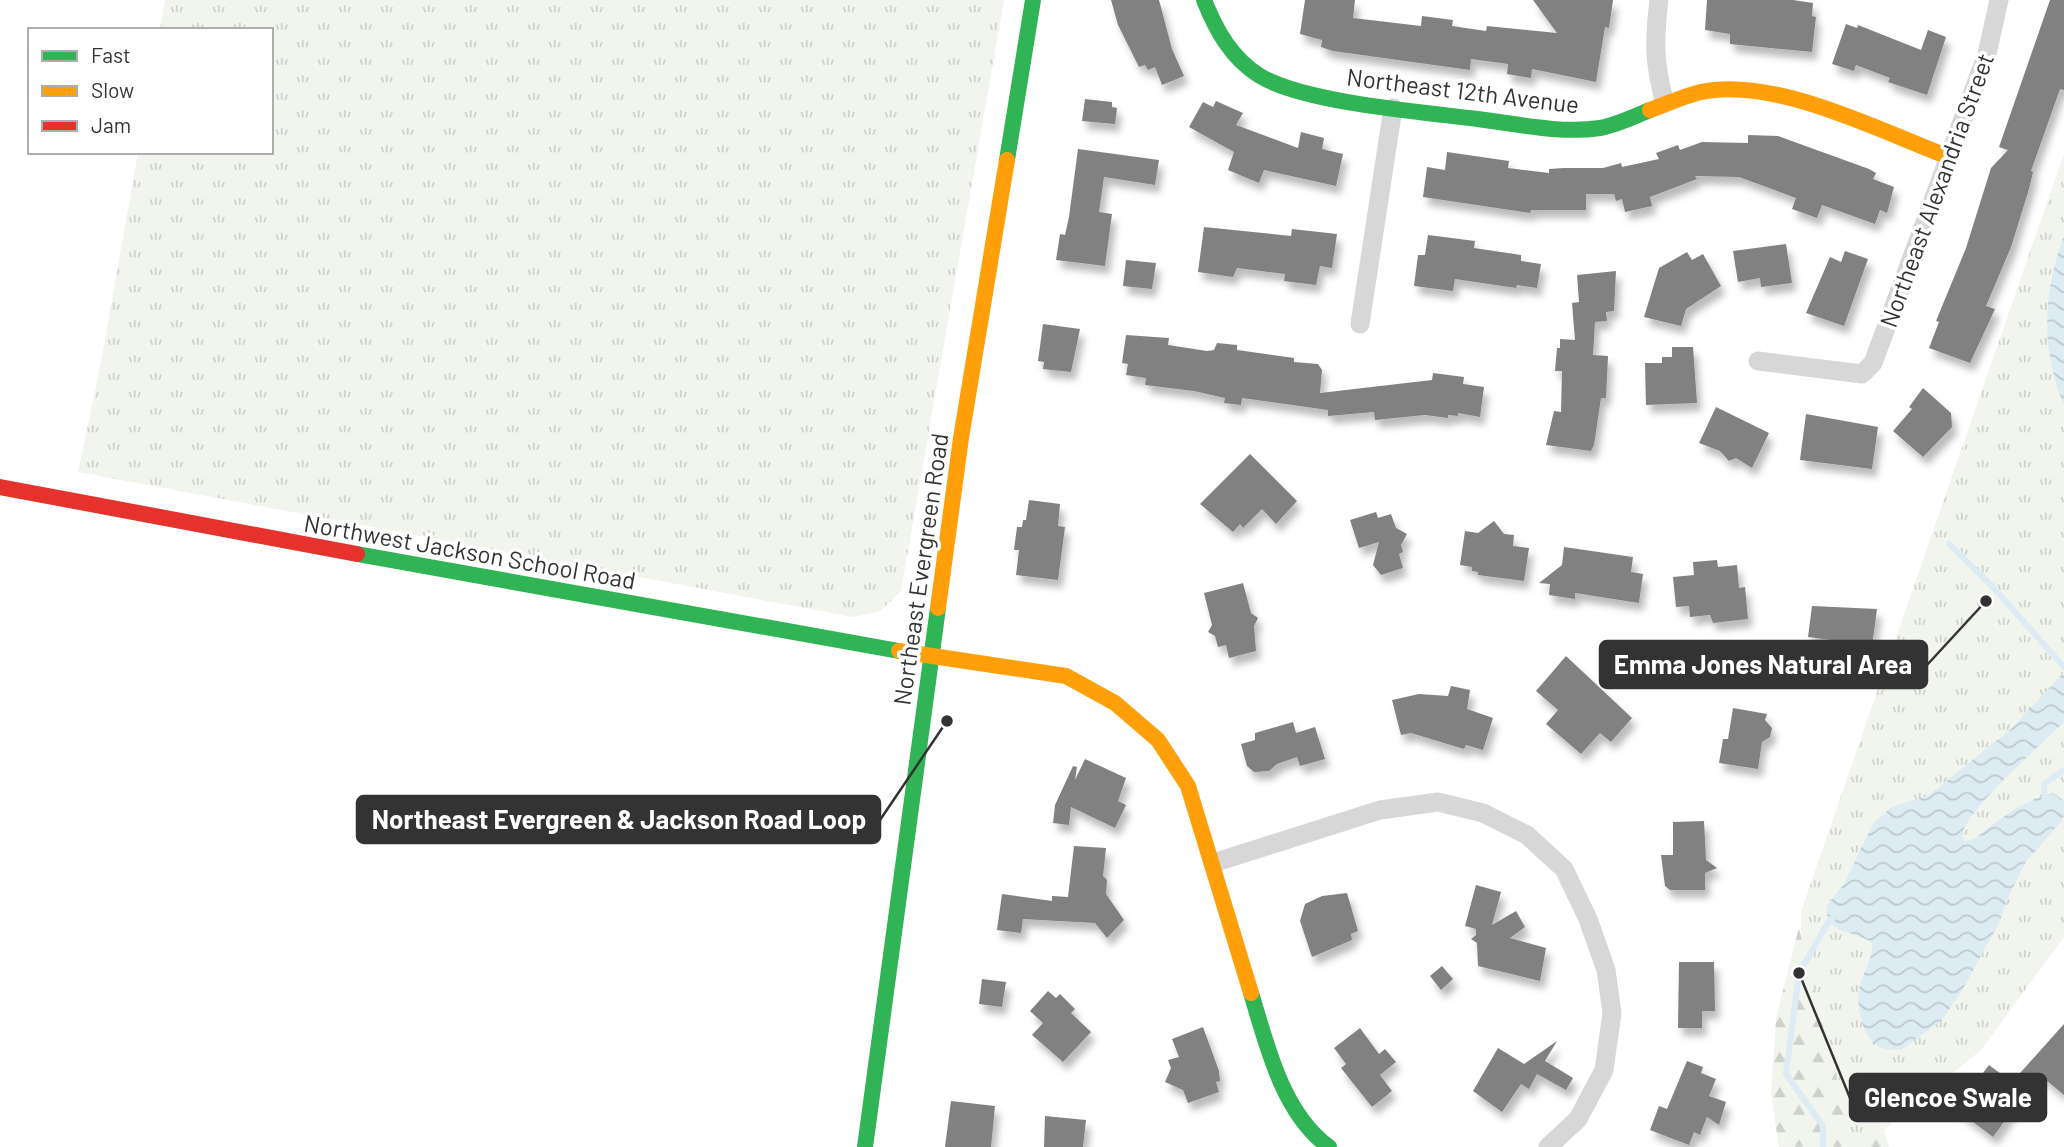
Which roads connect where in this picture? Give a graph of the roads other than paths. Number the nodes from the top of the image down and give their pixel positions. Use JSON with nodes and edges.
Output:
{"nodes":[{"id":1,"x":1033,"y":0,"type":"edge"},
{"id":2,"x":1659,"y":0,"type":"edge"},
{"id":3,"x":1999,"y":0,"type":"edge"},
{"id":4,"x":1204,"y":2,"type":"edge"},
{"id":5,"x":1665,"y":103,"type":"junction"},
{"id":6,"x":1392,"y":108,"type":"junction"},
{"id":7,"x":1949,"y":157,"type":"junction"},
{"id":8,"x":1360,"y":324,"type":"dead end"},
{"id":9,"x":1758,"y":361,"type":"dead end"},
{"id":10,"x":0,"y":487,"type":"edge"},
{"id":11,"x":932,"y":656,"type":"junction"},
{"id":12,"x":1213,"y":863,"type":"junction"},
{"id":13,"x":865,"y":1147,"type":"edge"},
{"id":14,"x":1329,"y":1147,"type":"edge"},
{"id":15,"x":1548,"y":1147,"type":"edge"}],
"edges":[{"from":1,"to":11,"type":"main road","name":"Northeast Evergreen Road"},
{"from":2,"to":5,"type":"street"},
{"from":3,"to":7,"type":"street","name":"Northeast Alexandria Street"},
{"from":4,"to":6,"type":"main road","name":"Northeast 12th Avenue"},
{"from":5,"to":6,"type":"main road","name":"Northeast 12th Avenue"},
{"from":5,"to":7,"type":"main road","name":"Northeast 12th Avenue"},
{"from":6,"to":8,"type":"street"},
{"from":7,"to":9,"type":"street","name":"Northeast Alexandria Street"},
{"from":10,"to":11,"type":"main road","name":"Northwest Jackson School Road"},
{"from":11,"to":12,"type":"main road","name":"Northwest Jackson School Road"},
{"from":11,"to":13,"type":"main road","name":"Northeast Evergreen Road"},
{"from":12,"to":14,"type":"main road","name":"Northwest Jackson School Road"},
{"from":12,"to":15,"type":"street"}]}
